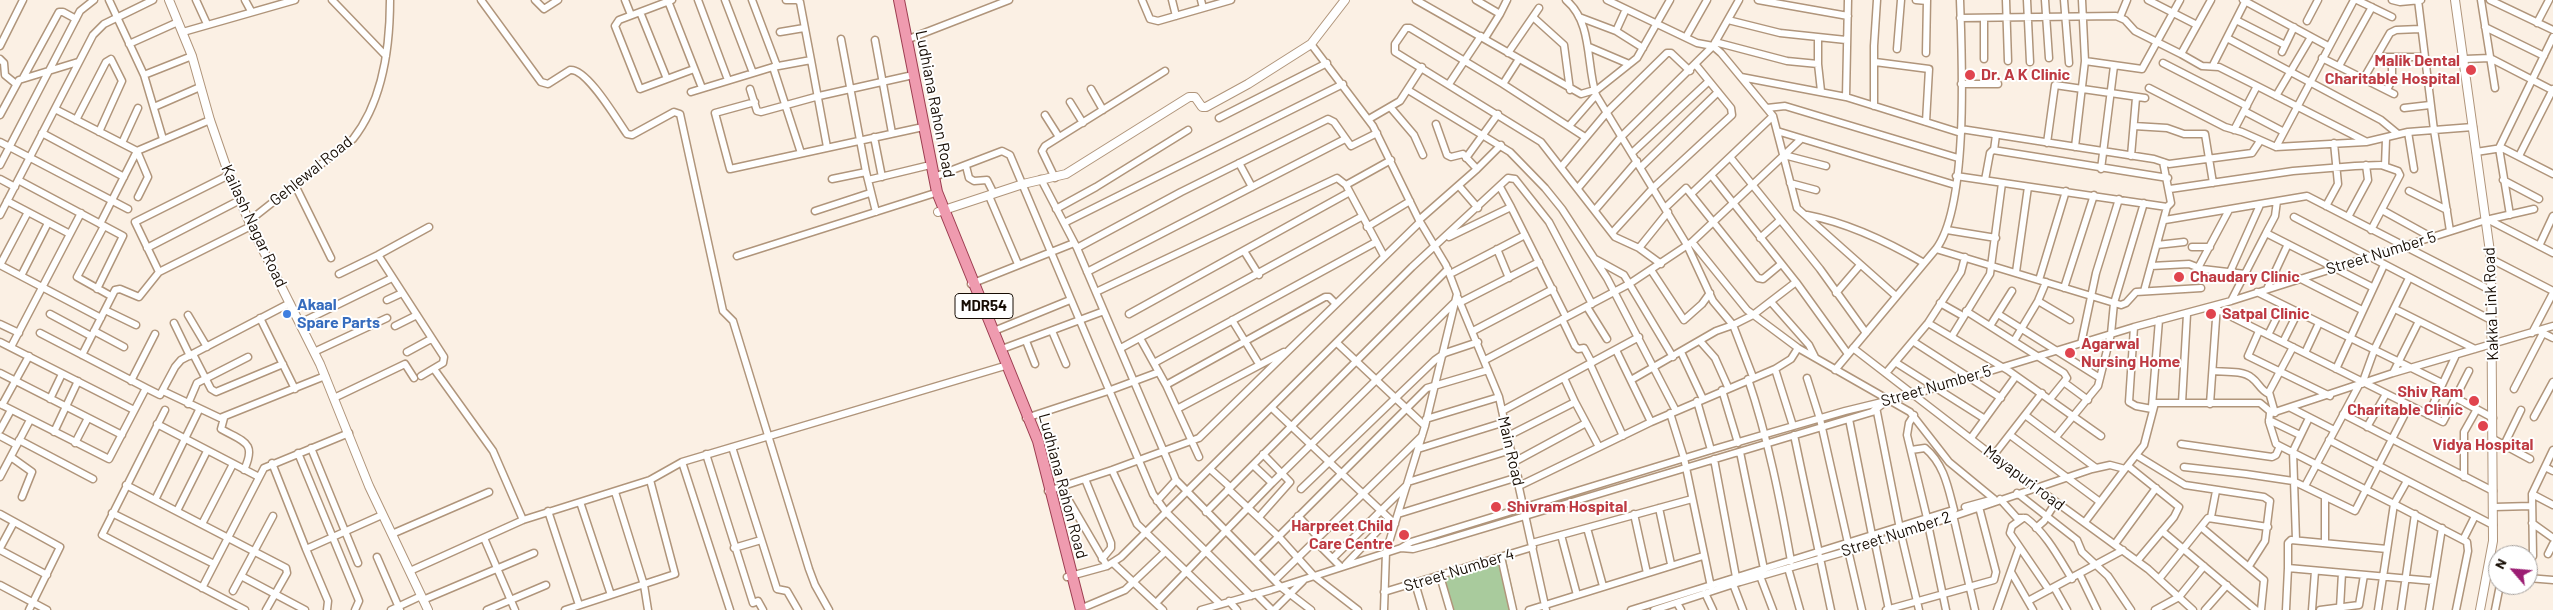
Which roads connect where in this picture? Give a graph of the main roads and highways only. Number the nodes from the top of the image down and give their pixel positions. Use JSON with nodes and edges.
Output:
{"nodes":[{"id":1,"x":895,"y":0,"type":"edge"},
{"id":2,"x":899,"y":0,"type":"edge"},
{"id":3,"x":911,"y":76,"type":"junction"},
{"id":4,"x":920,"y":127,"type":"junction"},
{"id":5,"x":941,"y":211,"type":"junction"},
{"id":6,"x":971,"y":283,"type":"junction"},
{"id":7,"x":1006,"y":365,"type":"junction"},
{"id":8,"x":1079,"y":610,"type":"edge"}],
"edges":[{"from":1,"to":3,"type":"main road","name":"Ludhiana Rahon Road","number":"MDR54"},
{"from":2,"to":3,"type":"main road","name":"Ludhiana Rahon Road","number":"MDR54"},
{"from":3,"to":4,"type":"main road","name":"Ludhiana Rahon Road","number":"MDR54"},
{"from":4,"to":5,"type":"main road","name":"Ludhiana Rahon Road","number":"MDR54"},
{"from":4,"to":5,"type":"main road","name":"Ludhiana Rahon Road","number":"MDR54"},
{"from":5,"to":6,"type":"main road","name":"Ludhiana Rahon Road","number":"MDR54"},
{"from":6,"to":7,"type":"main road","name":"Ludhiana Rahon Road","number":"MDR54"},
{"from":6,"to":7,"type":"main road","name":"Ludhiana Rahon Road","number":"MDR54"},
{"from":7,"to":8,"type":"main road","name":"Ludhiana Rahon Road","number":"MDR54"}]}
